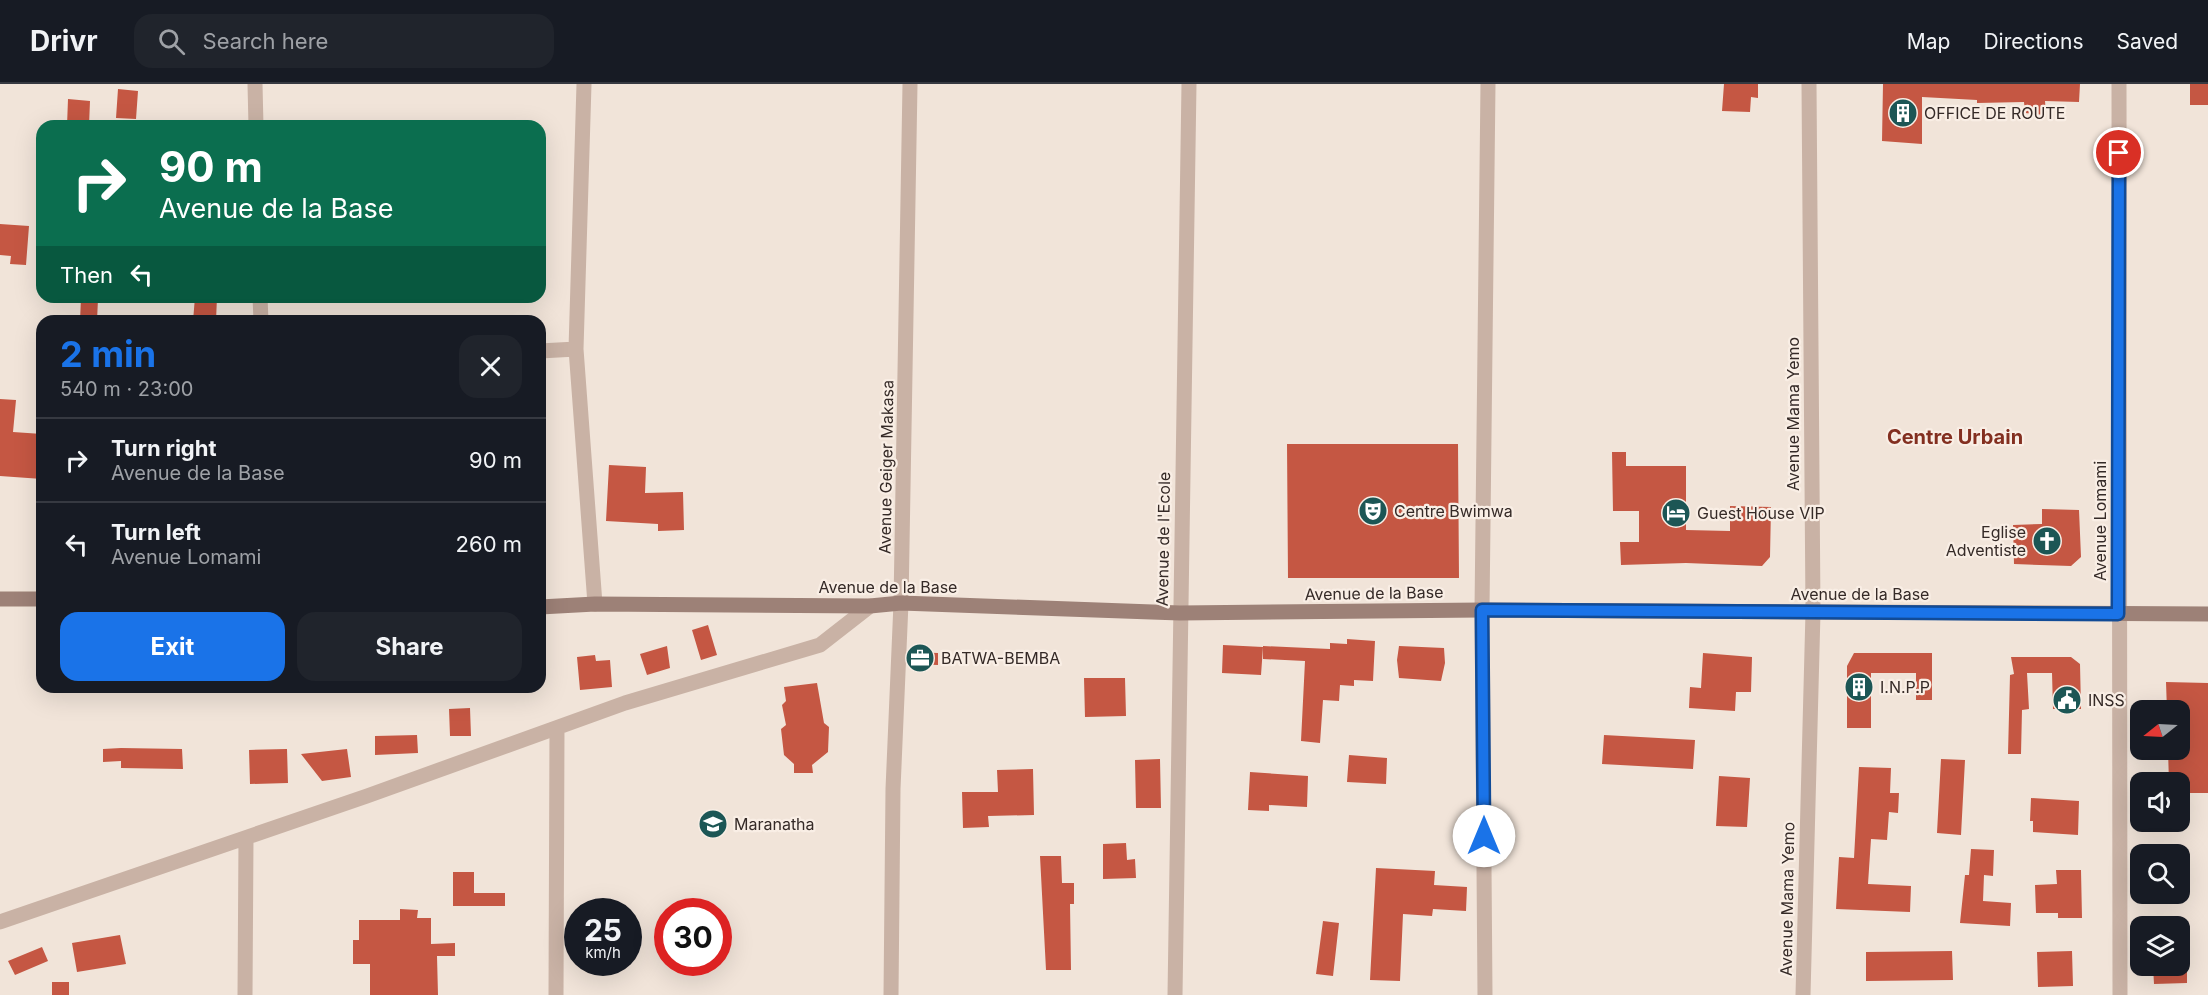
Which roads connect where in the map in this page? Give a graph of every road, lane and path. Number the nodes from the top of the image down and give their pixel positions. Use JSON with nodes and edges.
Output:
{"nodes":[{"id":1,"x":255,"y":84,"type":"edge"},
{"id":2,"x":584,"y":84,"type":"edge"},
{"id":3,"x":910,"y":84,"type":"edge"},
{"id":4,"x":1189,"y":84,"type":"edge"},
{"id":5,"x":1488,"y":84,"type":"edge"},
{"id":6,"x":1809,"y":84,"type":"edge"},
{"id":7,"x":2119,"y":84,"type":"edge"},
{"id":8,"x":256,"y":120,"type":"edge"},
{"id":9,"x":576,"y":349,"type":"junction"},
{"id":10,"x":546,"y":351,"type":"edge"},
{"id":11,"x":0,"y":599,"type":"edge"},
{"id":12,"x":36,"y":599,"type":"edge"},
{"id":13,"x":902,"y":603,"type":"junction"},
{"id":14,"x":595,"y":604,"type":"junction"},
{"id":15,"x":870,"y":606,"type":"junction"},
{"id":16,"x":546,"y":607,"type":"edge"},
{"id":17,"x":1482,"y":610,"type":"junction"},
{"id":18,"x":1813,"y":612,"type":"junction"},
{"id":19,"x":1180,"y":613,"type":"junction"},
{"id":20,"x":2118,"y":614,"type":"junction"},
{"id":21,"x":2208,"y":614,"type":"edge"},
{"id":22,"x":557,"y":728,"type":"junction"},
{"id":23,"x":246,"y":838,"type":"junction"},
{"id":24,"x":0,"y":922,"type":"edge"},
{"id":25,"x":245,"y":995,"type":"edge"},
{"id":26,"x":556,"y":995,"type":"edge"},
{"id":27,"x":891,"y":995,"type":"edge"},
{"id":28,"x":1175,"y":995,"type":"edge"},
{"id":29,"x":1485,"y":995,"type":"edge"},
{"id":30,"x":1803,"y":995,"type":"edge"},
{"id":31,"x":2120,"y":995,"type":"edge"}],
"edges":[{"from":1,"to":8,"type":"street"},
{"from":2,"to":9,"type":"street"},
{"from":3,"to":13,"type":"street","name":"Avenue Geiger Makasa"},
{"from":4,"to":19,"type":"street","name":"Avenue de l'Ecole"},
{"from":5,"to":17,"type":"street"},
{"from":6,"to":18,"type":"street","name":"Avenue Mama Yemo"},
{"from":7,"to":20,"type":"street","name":"Avenue Lomami"},
{"from":9,"to":10,"type":"street"},
{"from":9,"to":14,"type":"street"},
{"from":11,"to":12,"type":"main road"},
{"from":13,"to":15,"type":"main road","name":"Avenue de la Base"},
{"from":13,"to":19,"type":"main road","name":"Avenue de la Base"},
{"from":13,"to":27,"type":"street","name":"Avenue Geiger Makasa"},
{"from":14,"to":15,"type":"main road","name":"Avenue de la Base"},
{"from":14,"to":16,"type":"main road","name":"Avenue de la Base"},
{"from":15,"to":22,"type":"street"},
{"from":17,"to":18,"type":"main road","name":"Avenue de la Base"},
{"from":17,"to":19,"type":"main road","name":"Avenue de la Base"},
{"from":17,"to":29,"type":"street"},
{"from":18,"to":20,"type":"main road","name":"Avenue de la Base"},
{"from":18,"to":30,"type":"street","name":"Avenue Mama Yemo"},
{"from":19,"to":28,"type":"street","name":"Avenue de l'Ecole"},
{"from":20,"to":21,"type":"main road","name":"Avenue de la Base"},
{"from":20,"to":31,"type":"street","name":"Avenue Lomami"},
{"from":22,"to":23,"type":"street"},
{"from":22,"to":26,"type":"street"},
{"from":23,"to":24,"type":"street"},
{"from":23,"to":25,"type":"street"}]}
